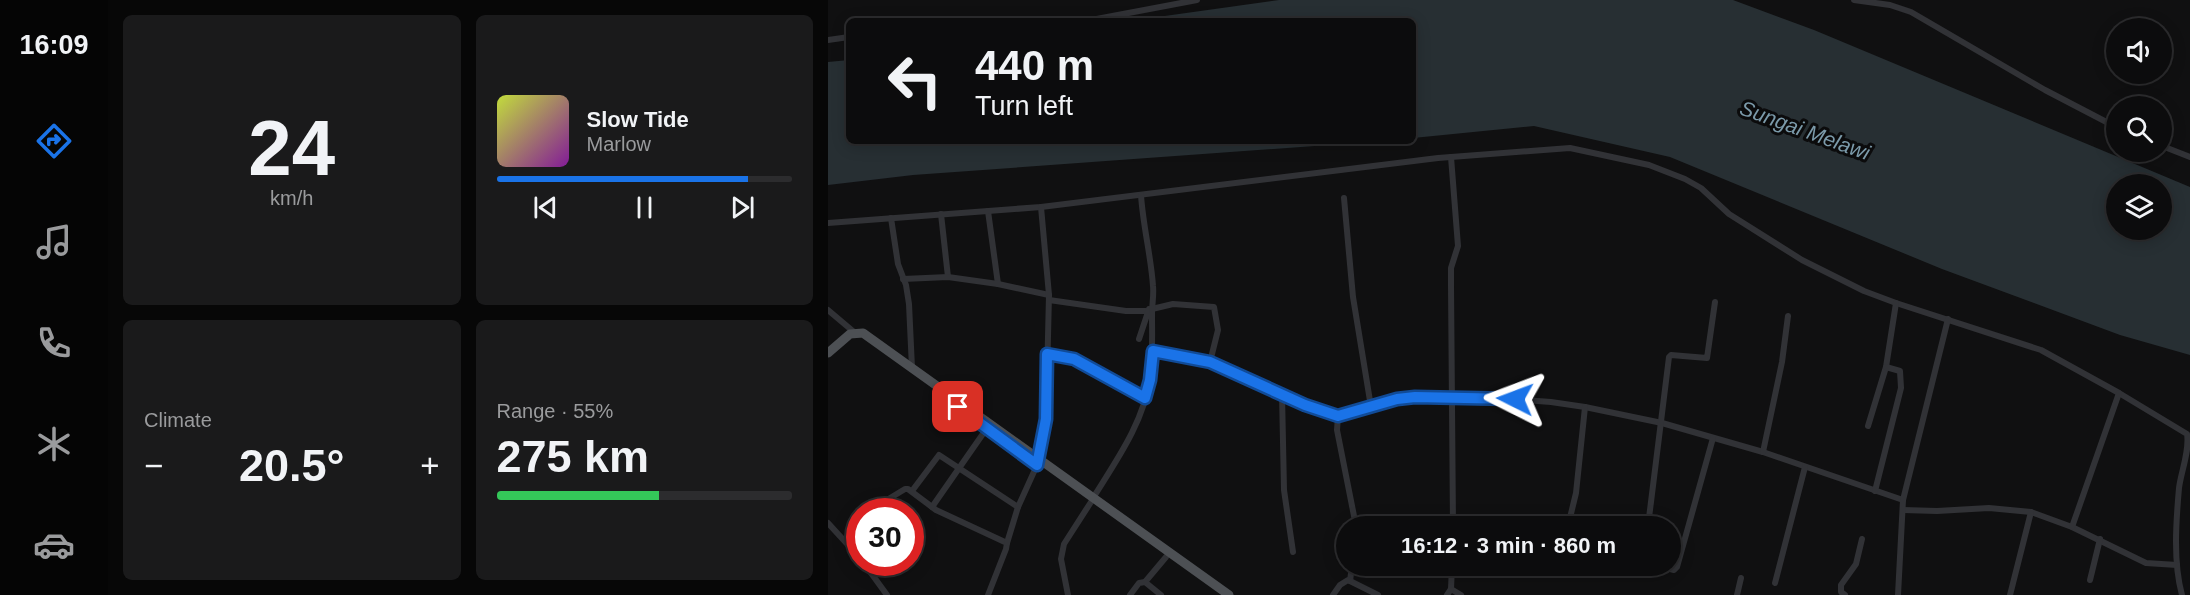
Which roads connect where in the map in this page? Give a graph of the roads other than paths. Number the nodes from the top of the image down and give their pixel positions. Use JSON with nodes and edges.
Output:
{"nodes":[{"id":1,"x":1197,"y":0,"type":"edge"},
{"id":2,"x":1854,"y":0,"type":"edge"},
{"id":3,"x":1102,"y":18,"type":"edge"},
{"id":4,"x":846,"y":37,"type":"edge"},
{"id":5,"x":828,"y":40,"type":"edge"},
{"id":6,"x":2106,"y":122,"type":"edge"},
{"id":7,"x":2172,"y":150,"type":"edge"},
{"id":8,"x":1451,"y":157,"type":"junction"},
{"id":9,"x":2190,"y":157,"type":"edge"},
{"id":10,"x":1142,"y":195,"type":"junction"},
{"id":11,"x":1344,"y":198,"type":"dead end"},
{"id":12,"x":1041,"y":207,"type":"junction"},
{"id":13,"x":988,"y":211,"type":"junction"},
{"id":14,"x":940,"y":214,"type":"junction"},
{"id":15,"x":891,"y":218,"type":"junction"},
{"id":16,"x":828,"y":223,"type":"edge"},
{"id":17,"x":948,"y":277,"type":"junction"},
{"id":18,"x":905,"y":282,"type":"junction"},
{"id":19,"x":998,"y":284,"type":"junction"},
{"id":20,"x":1049,"y":298,"type":"junction"},
{"id":21,"x":1715,"y":302,"type":"dead end"},
{"id":22,"x":1896,"y":303,"type":"junction"},
{"id":23,"x":828,"y":310,"type":"edge"},
{"id":24,"x":1150,"y":313,"type":"junction"},
{"id":25,"x":1788,"y":316,"type":"dead end"},
{"id":26,"x":1948,"y":319,"type":"junction"},
{"id":27,"x":854,"y":332,"type":"junction"},
{"id":28,"x":1139,"y":339,"type":"dead end"},
{"id":29,"x":1153,"y":351,"type":"junction"},
{"id":30,"x":828,"y":353,"type":"edge"},
{"id":31,"x":1047,"y":354,"type":"junction"},
{"id":32,"x":828,"y":360,"type":"edge"},
{"id":33,"x":1210,"y":362,"type":"junction"},
{"id":34,"x":1886,"y":367,"type":"junction"},
{"id":35,"x":912,"y":370,"type":"junction"},
{"id":36,"x":2119,"y":393,"type":"junction"},
{"id":37,"x":1282,"y":394,"type":"junction"},
{"id":38,"x":1452,"y":396,"type":"junction"},
{"id":39,"x":1145,"y":398,"type":"junction"},
{"id":40,"x":1371,"y":407,"type":"junction"},
{"id":41,"x":1585,"y":407,"type":"junction"},
{"id":42,"x":1338,"y":416,"type":"junction"},
{"id":43,"x":1662,"y":423,"type":"junction"},
{"id":44,"x":1868,"y":426,"type":"dead end"},
{"id":45,"x":987,"y":428,"type":"junction"},
{"id":46,"x":1713,"y":438,"type":"junction"},
{"id":47,"x":1763,"y":452,"type":"junction"},
{"id":48,"x":1037,"y":462,"type":"junction"},
{"id":49,"x":959,"y":466,"type":"junction"},
{"id":50,"x":1805,"y":467,"type":"junction"},
{"id":51,"x":912,"y":491,"type":"junction"},
{"id":52,"x":1875,"y":491,"type":"junction"},
{"id":53,"x":890,"y":498,"type":"edge"},
{"id":54,"x":1092,"y":500,"type":"junction"},
{"id":55,"x":1903,"y":500,"type":"junction"},
{"id":56,"x":932,"y":507,"type":"junction"},
{"id":57,"x":1018,"y":507,"type":"junction"},
{"id":58,"x":1903,"y":510,"type":"junction"},
{"id":59,"x":2031,"y":512,"type":"junction"},
{"id":60,"x":1354,"y":516,"type":"edge"},
{"id":61,"x":1453,"y":516,"type":"edge"},
{"id":62,"x":1570,"y":516,"type":"edge"},
{"id":63,"x":1649,"y":516,"type":"edge"},
{"id":64,"x":828,"y":523,"type":"edge"},
{"id":65,"x":2072,"y":527,"type":"junction"},
{"id":66,"x":1862,"y":539,"type":"dead end"},
{"id":67,"x":2100,"y":539,"type":"junction"},
{"id":68,"x":846,"y":543,"type":"edge"},
{"id":69,"x":1007,"y":543,"type":"junction"},
{"id":70,"x":1293,"y":552,"type":"dead end"},
{"id":71,"x":1681,"y":553,"type":"edge"},
{"id":72,"x":1166,"y":557,"type":"junction"},
{"id":73,"x":2177,"y":565,"type":"junction"},
{"id":74,"x":873,"y":576,"type":"edge"},
{"id":75,"x":1351,"y":576,"type":"edge"},
{"id":76,"x":1451,"y":576,"type":"edge"},
{"id":77,"x":1741,"y":578,"type":"dead end"},
{"id":78,"x":1350,"y":580,"type":"junction"},
{"id":79,"x":2090,"y":580,"type":"dead end"},
{"id":80,"x":1144,"y":582,"type":"junction"},
{"id":81,"x":1775,"y":583,"type":"dead end"},
{"id":82,"x":1449,"y":592,"type":"edge"},
{"id":83,"x":886,"y":595,"type":"edge"},
{"id":84,"x":988,"y":595,"type":"edge"},
{"id":85,"x":1068,"y":595,"type":"edge"},
{"id":86,"x":1130,"y":595,"type":"edge"},
{"id":87,"x":1161,"y":595,"type":"edge"},
{"id":88,"x":1220,"y":595,"type":"edge"},
{"id":89,"x":1229,"y":595,"type":"edge"},
{"id":90,"x":1334,"y":595,"type":"edge"},
{"id":91,"x":1378,"y":595,"type":"edge"},
{"id":92,"x":1461,"y":595,"type":"edge"},
{"id":93,"x":1737,"y":595,"type":"edge"},
{"id":94,"x":1845,"y":595,"type":"edge"},
{"id":95,"x":1898,"y":595,"type":"edge"},
{"id":96,"x":2010,"y":595,"type":"edge"},
{"id":97,"x":2182,"y":595,"type":"edge"}],
"edges":[{"from":1,"to":3,"type":"street"},
{"from":2,"to":6,"type":"street"},
{"from":4,"to":5,"type":"street"},
{"from":7,"to":9,"type":"street"},
{"from":8,"to":10,"type":"street"},
{"from":8,"to":22,"type":"street"},
{"from":8,"to":38,"type":"street"},
{"from":10,"to":12,"type":"street"},
{"from":10,"to":24,"type":"street"},
{"from":11,"to":40,"type":"street"},
{"from":12,"to":13,"type":"street"},
{"from":12,"to":20,"type":"street"},
{"from":13,"to":14,"type":"street"},
{"from":13,"to":19,"type":"street"},
{"from":14,"to":15,"type":"street"},
{"from":14,"to":17,"type":"street"},
{"from":15,"to":16,"type":"street"},
{"from":15,"to":18,"type":"street"},
{"from":17,"to":18,"type":"street"},
{"from":17,"to":19,"type":"street"},
{"from":18,"to":35,"type":"street"},
{"from":19,"to":20,"type":"street"},
{"from":20,"to":24,"type":"street"},
{"from":20,"to":31,"type":"street"},
{"from":21,"to":43,"type":"street"},
{"from":22,"to":26,"type":"street"},
{"from":22,"to":34,"type":"street"},
{"from":23,"to":27,"type":"street"},
{"from":24,"to":28,"type":"street"},
{"from":24,"to":29,"type":"street"},
{"from":24,"to":33,"type":"street"},
{"from":25,"to":47,"type":"street"},
{"from":26,"to":36,"type":"street"},
{"from":26,"to":55,"type":"street"},
{"from":27,"to":30,"type":"main road"},
{"from":27,"to":35,"type":"main road"},
{"from":29,"to":33,"type":"street"},
{"from":29,"to":39,"type":"street"},
{"from":31,"to":39,"type":"street"},
{"from":31,"to":48,"type":"street"},
{"from":32,"to":35,"type":"main road"},
{"from":33,"to":37,"type":"street"},
{"from":34,"to":44,"type":"street"},
{"from":34,"to":52,"type":"street"},
{"from":35,"to":45,"type":"main road"},
{"from":35,"to":48,"type":"main road"},
{"from":36,"to":65,"type":"street"},
{"from":36,"to":73,"type":"street"},
{"from":37,"to":42,"type":"street"},
{"from":37,"to":70,"type":"street"},
{"from":38,"to":40,"type":"street"},
{"from":38,"to":41,"type":"street"},
{"from":38,"to":61,"type":"street"},
{"from":39,"to":54,"type":"street"},
{"from":40,"to":42,"type":"street"},
{"from":41,"to":43,"type":"street"},
{"from":41,"to":62,"type":"street"},
{"from":42,"to":60,"type":"street"},
{"from":43,"to":46,"type":"street"},
{"from":43,"to":63,"type":"street"},
{"from":45,"to":48,"type":"main road"},
{"from":45,"to":49,"type":"street"},
{"from":46,"to":47,"type":"street"},
{"from":46,"to":71,"type":"street"},
{"from":47,"to":50,"type":"street"},
{"from":48,"to":54,"type":"main road"},
{"from":48,"to":57,"type":"street"},
{"from":49,"to":51,"type":"street"},
{"from":49,"to":56,"type":"street"},
{"from":49,"to":57,"type":"street"},
{"from":50,"to":52,"type":"street"},
{"from":50,"to":81,"type":"street"},
{"from":51,"to":53,"type":"street"},
{"from":51,"to":56,"type":"street"},
{"from":52,"to":55,"type":"street"},
{"from":54,"to":72,"type":"main road"},
{"from":54,"to":85,"type":"street"},
{"from":54,"to":89,"type":"main road"},
{"from":55,"to":58,"type":"street"},
{"from":56,"to":69,"type":"street"},
{"from":57,"to":69,"type":"street"},
{"from":58,"to":59,"type":"street"},
{"from":58,"to":95,"type":"street"},
{"from":59,"to":65,"type":"street"},
{"from":59,"to":96,"type":"street"},
{"from":64,"to":68,"type":"street"},
{"from":65,"to":67,"type":"street"},
{"from":66,"to":94,"type":"street"},
{"from":67,"to":73,"type":"street"},
{"from":67,"to":79,"type":"street"},
{"from":69,"to":84,"type":"street"},
{"from":72,"to":80,"type":"street"},
{"from":72,"to":88,"type":"main road"},
{"from":73,"to":97,"type":"street"},
{"from":74,"to":83,"type":"street"},
{"from":75,"to":78,"type":"street"},
{"from":76,"to":82,"type":"street"},
{"from":77,"to":93,"type":"street"},
{"from":78,"to":90,"type":"street"},
{"from":78,"to":91,"type":"street"},
{"from":80,"to":86,"type":"street"},
{"from":80,"to":87,"type":"street"},
{"from":82,"to":92,"type":"street"}]}
